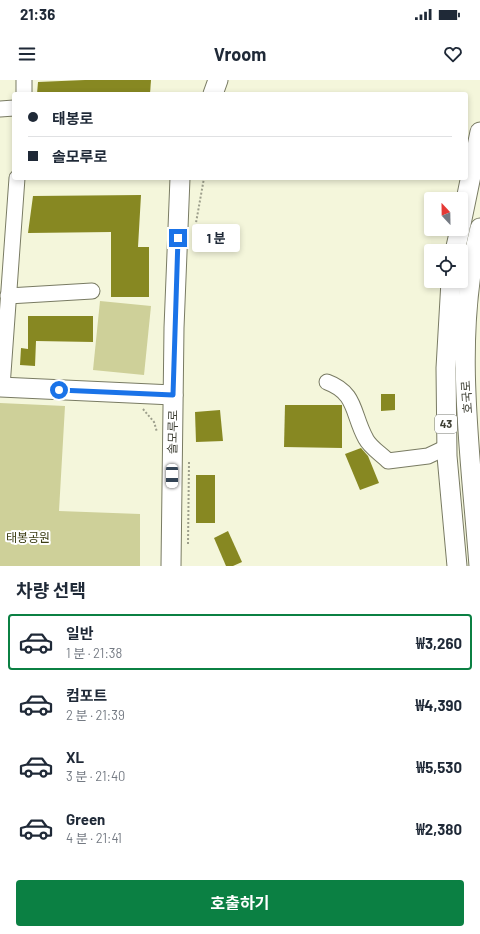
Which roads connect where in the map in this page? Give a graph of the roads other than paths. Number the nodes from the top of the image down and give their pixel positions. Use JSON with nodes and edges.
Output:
{"nodes":[{"id":1,"x":24,"y":80,"type":"edge"},
{"id":2,"x":218,"y":80,"type":"edge"},
{"id":3,"x":24,"y":92,"type":"edge"},
{"id":4,"x":214,"y":92,"type":"edge"},
{"id":5,"x":12,"y":108,"type":"edge"},
{"id":6,"x":0,"y":109,"type":"edge"},
{"id":7,"x":480,"y":132,"type":"edge"},
{"id":8,"x":17,"y":180,"type":"edge"},
{"id":9,"x":180,"y":180,"type":"edge"},
{"id":10,"x":468,"y":192,"type":"edge"},
{"id":11,"x":480,"y":228,"type":"edge"},
{"id":12,"x":5,"y":274,"type":"edge"},
{"id":13,"x":450,"y":288,"type":"edge"},
{"id":14,"x":92,"y":291,"type":"dead end"},
{"id":15,"x":8,"y":296,"type":"junction"},
{"id":16,"x":327,"y":382,"type":"dead end"},
{"id":17,"x":1,"y":387,"type":"edge"},
{"id":18,"x":173,"y":395,"type":"junction"},
{"id":19,"x":447,"y":447,"type":"junction"},
{"id":20,"x":171,"y":566,"type":"edge"},
{"id":21,"x":458,"y":566,"type":"edge"},
{"id":22,"x":479,"y":566,"type":"edge"}],
"edges":[{"from":1,"to":3,"type":"lane"},
{"from":2,"to":4,"type":"main road"},
{"from":5,"to":6,"type":"lane"},
{"from":7,"to":10,"type":"main road"},
{"from":8,"to":12,"type":"lane"},
{"from":9,"to":18,"type":"main road","name":"솔모루로"},
{"from":11,"to":22,"type":"main road","name":"호국로","number":"43"},
{"from":12,"to":15,"type":"lane"},
{"from":13,"to":19,"type":"main road","name":"호국로","number":"43"},
{"from":14,"to":15,"type":"lane"},
{"from":15,"to":17,"type":"lane"},
{"from":16,"to":19,"type":"lane"},
{"from":17,"to":18,"type":"main road"},
{"from":18,"to":20,"type":"main road","name":"솔모루로"},
{"from":19,"to":21,"type":"main road","name":"호국로","number":"43"}]}
